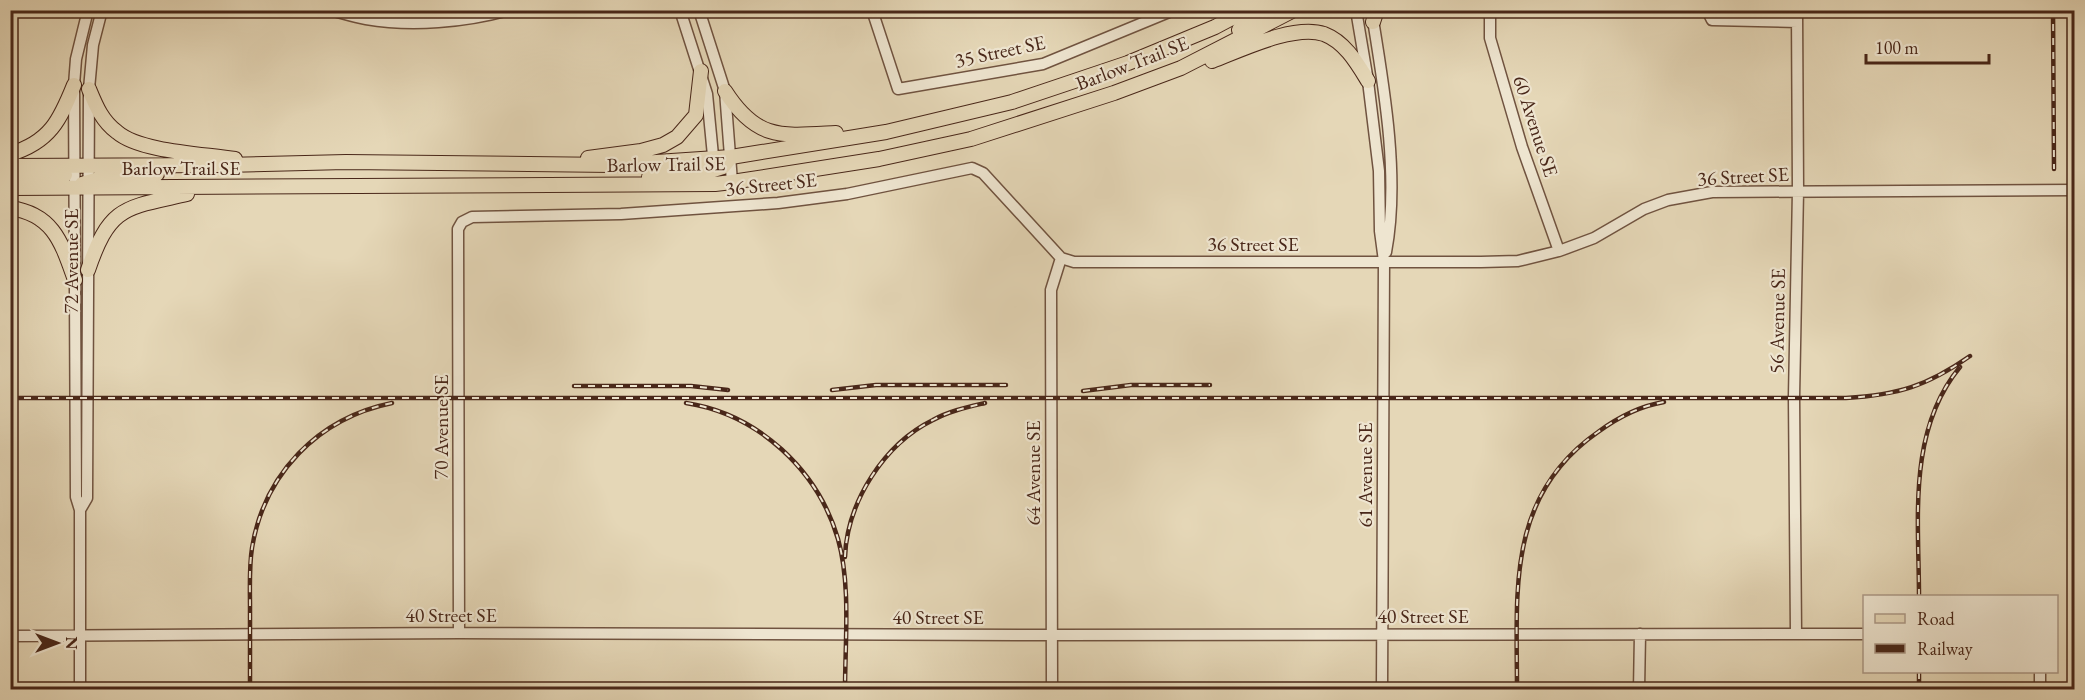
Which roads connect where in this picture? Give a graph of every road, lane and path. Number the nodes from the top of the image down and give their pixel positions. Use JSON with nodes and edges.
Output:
{"nodes":[{"id":1,"x":88,"y":10,"type":"edge"},
{"id":2,"x":102,"y":10,"type":"edge"},
{"id":3,"x":330,"y":10,"type":"edge"},
{"id":4,"x":509,"y":10,"type":"edge"},
{"id":5,"x":680,"y":10,"type":"edge"},
{"id":6,"x":699,"y":10,"type":"edge"},
{"id":7,"x":872,"y":10,"type":"edge"},
{"id":8,"x":1174,"y":10,"type":"edge"},
{"id":9,"x":1247,"y":10,"type":"edge"},
{"id":10,"x":1271,"y":10,"type":"edge"},
{"id":11,"x":1294,"y":10,"type":"edge"},
{"id":12,"x":1356,"y":10,"type":"edge"},
{"id":13,"x":1490,"y":10,"type":"edge"},
{"id":14,"x":1707,"y":10,"type":"edge"},
{"id":15,"x":1374,"y":14,"type":"edge"},
{"id":16,"x":1797,"y":16,"type":"edge"},
{"id":17,"x":1218,"y":50,"type":"junction"},
{"id":18,"x":1187,"y":66,"type":"junction"},
{"id":19,"x":701,"y":71,"type":"junction"},
{"id":20,"x":1368,"y":81,"type":"junction"},
{"id":21,"x":74,"y":85,"type":"junction"},
{"id":22,"x":89,"y":89,"type":"junction"},
{"id":23,"x":725,"y":91,"type":"junction"},
{"id":24,"x":886,"y":132,"type":"junction"},
{"id":25,"x":10,"y":154,"type":"edge"},
{"id":26,"x":731,"y":157,"type":"junction"},
{"id":27,"x":276,"y":164,"type":"junction"},
{"id":28,"x":563,"y":164,"type":"junction"},
{"id":29,"x":225,"y":165,"type":"junction"},
{"id":30,"x":10,"y":166,"type":"edge"},
{"id":31,"x":79,"y":169,"type":"junction"},
{"id":32,"x":714,"y":171,"type":"junction"},
{"id":33,"x":10,"y":179,"type":"edge"},
{"id":34,"x":732,"y":182,"type":"junction"},
{"id":35,"x":89,"y":185,"type":"junction"},
{"id":36,"x":10,"y":188,"type":"edge"},
{"id":37,"x":213,"y":188,"type":"junction"},
{"id":38,"x":75,"y":189,"type":"junction"},
{"id":39,"x":2074,"y":189,"type":"edge"},
{"id":40,"x":1798,"y":191,"type":"junction"},
{"id":41,"x":10,"y":208,"type":"edge"},
{"id":42,"x":462,"y":222,"type":"joint"},
{"id":43,"x":1559,"y":251,"type":"junction"},
{"id":44,"x":1061,"y":258,"type":"junction"},
{"id":45,"x":1384,"y":261,"type":"junction"},
{"id":46,"x":88,"y":270,"type":"junction"},
{"id":47,"x":75,"y":280,"type":"junction"},
{"id":48,"x":80,"y":510,"type":"junction"},
{"id":49,"x":459,"y":633,"type":"junction"},
{"id":50,"x":1796,"y":633,"type":"junction"},
{"id":51,"x":1382,"y":634,"type":"junction"},
{"id":52,"x":1640,"y":634,"type":"junction"},
{"id":53,"x":1863,"y":634,"type":"edge"},
{"id":54,"x":10,"y":636,"type":"edge"},
{"id":55,"x":1052,"y":636,"type":"junction"},
{"id":56,"x":80,"y":637,"type":"junction"},
{"id":57,"x":2040,"y":673,"type":"edge"},
{"id":58,"x":80,"y":690,"type":"edge"},
{"id":59,"x":1052,"y":690,"type":"edge"},
{"id":60,"x":1382,"y":690,"type":"edge"},
{"id":61,"x":1639,"y":690,"type":"edge"},
{"id":62,"x":2040,"y":690,"type":"edge"}],
"edges":[{"from":1,"to":21,"type":"street","name":"72 Avenue SE"},
{"from":2,"to":22,"type":"street","name":"72 Avenue SE"},
{"from":3,"to":4,"type":"street"},
{"from":5,"to":19,"type":"street"},
{"from":6,"to":23,"type":"street"},
{"from":7,"to":8,"type":"street","name":"35 Street SE"},
{"from":9,"to":24,"type":"main road","name":"Barlow Trail SE"},
{"from":10,"to":17,"type":"main road"},
{"from":11,"to":17,"type":"main road","name":"Barlow Trail SE"},
{"from":12,"to":20,"type":"street","name":"61 Avenue SE"},
{"from":13,"to":43,"type":"street","name":"60 Avenue SE"},
{"from":14,"to":16,"type":"street"},
{"from":15,"to":45,"type":"street","name":"61 Avenue SE"},
{"from":16,"to":40,"type":"street","name":"56 Avenue SE"},
{"from":17,"to":18,"type":"main road","name":"Barlow Trail SE"},
{"from":18,"to":20,"type":"main road"},
{"from":18,"to":34,"type":"main road","name":"Barlow Trail SE"},
{"from":19,"to":28,"type":"main road"},
{"from":19,"to":32,"type":"street"},
{"from":20,"to":45,"type":"street","name":"61 Avenue SE"},
{"from":21,"to":25,"type":"main road"},
{"from":21,"to":31,"type":"street","name":"72 Avenue SE"},
{"from":22,"to":27,"type":"main road"},
{"from":22,"to":31,"type":"street","name":"72 Avenue SE"},
{"from":23,"to":24,"type":"main road"},
{"from":23,"to":26,"type":"street"},
{"from":24,"to":26,"type":"main road","name":"Barlow Trail SE"},
{"from":26,"to":32,"type":"main road","name":"Barlow Trail SE"},
{"from":26,"to":34,"type":"street"},
{"from":27,"to":28,"type":"main road","name":"Barlow Trail SE"},
{"from":27,"to":29,"type":"main road","name":"Barlow Trail SE"},
{"from":28,"to":32,"type":"main road","name":"Barlow Trail SE"},
{"from":29,"to":31,"type":"main road","name":"Barlow Trail SE"},
{"from":29,"to":35,"type":"main road"},
{"from":30,"to":31,"type":"main road","name":"Barlow Trail SE"},
{"from":31,"to":33,"type":"main road"},
{"from":31,"to":35,"type":"street","name":"72 Avenue SE"},
{"from":31,"to":38,"type":"street","name":"72 Avenue SE"},
{"from":32,"to":34,"type":"main road","name":"Barlow Trail SE"},
{"from":32,"to":37,"type":"main road","name":"Barlow Trail SE"},
{"from":35,"to":37,"type":"main road","name":"Barlow Trail SE"},
{"from":35,"to":38,"type":"main road"},
{"from":35,"to":46,"type":"street","name":"72 Avenue SE"},
{"from":36,"to":38,"type":"main road"},
{"from":37,"to":46,"type":"main road"},
{"from":38,"to":47,"type":"street","name":"72 Avenue SE"},
{"from":39,"to":40,"type":"street","name":"36 Street SE"},
{"from":40,"to":43,"type":"street","name":"36 Street SE"},
{"from":40,"to":50,"type":"street","name":"56 Avenue SE"},
{"from":41,"to":47,"type":"main road"},
{"from":42,"to":44,"type":"street","name":"36 Street SE"},
{"from":42,"to":49,"type":"street","name":"70 Avenue SE"},
{"from":43,"to":45,"type":"street","name":"36 Street SE"},
{"from":44,"to":45,"type":"street","name":"36 Street SE"},
{"from":44,"to":55,"type":"street","name":"64 Avenue SE"},
{"from":45,"to":51,"type":"street","name":"61 Avenue SE"},
{"from":46,"to":48,"type":"street","name":"72 Avenue SE"},
{"from":47,"to":48,"type":"street","name":"72 Avenue SE"},
{"from":48,"to":56,"type":"street","name":"72 Avenue SE"},
{"from":49,"to":55,"type":"street","name":"40 Street SE"},
{"from":49,"to":56,"type":"street","name":"40 Street SE"},
{"from":50,"to":52,"type":"street","name":"40 Street SE"},
{"from":50,"to":53,"type":"street","name":"40 Street SE"},
{"from":51,"to":52,"type":"street","name":"40 Street SE"},
{"from":51,"to":55,"type":"street","name":"40 Street SE"},
{"from":51,"to":60,"type":"street","name":"61 Avenue SE"},
{"from":52,"to":61,"type":"street"},
{"from":54,"to":56,"type":"street","name":"40 Street SE"},
{"from":55,"to":59,"type":"street","name":"64 Avenue SE"},
{"from":56,"to":58,"type":"street","name":"72 Avenue SE"},
{"from":57,"to":62,"type":"street"}]}
